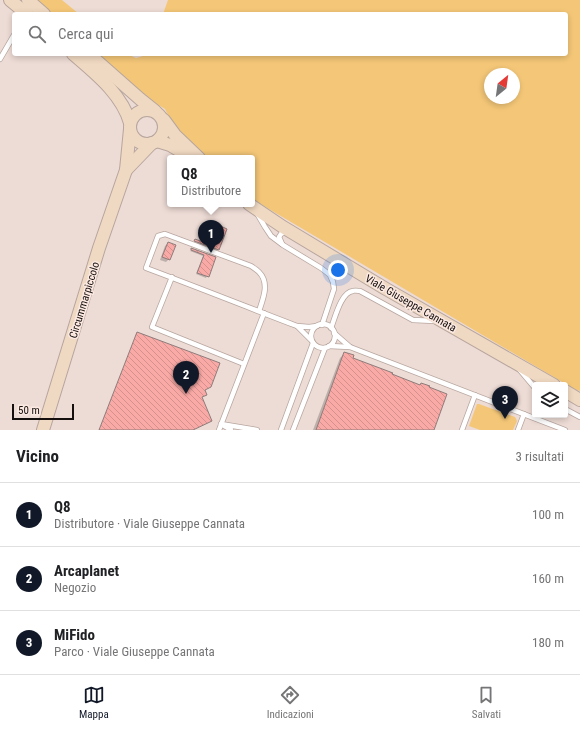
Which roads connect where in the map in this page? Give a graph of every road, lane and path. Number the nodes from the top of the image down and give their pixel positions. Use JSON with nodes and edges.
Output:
{"nodes":[{"id":1,"x":10,"y":0,"type":"edge"},
{"id":2,"x":28,"y":0,"type":"edge"},
{"id":3,"x":25,"y":12,"type":"edge"},
{"id":4,"x":42,"y":12,"type":"edge"},
{"id":5,"x":12,"y":38,"type":"edge"},
{"id":6,"x":75,"y":56,"type":"edge"},
{"id":7,"x":91,"y":56,"type":"edge"},
{"id":8,"x":0,"y":58,"type":"edge"},
{"id":9,"x":160,"y":116,"type":"junction"},
{"id":10,"x":130,"y":126,"type":"junction"},
{"id":11,"x":155,"y":142,"type":"junction"},
{"id":12,"x":186,"y":155,"type":"edge"},
{"id":13,"x":196,"y":155,"type":"edge"},
{"id":14,"x":126,"y":170,"type":"junction"},
{"id":15,"x":253,"y":207,"type":"edge"},
{"id":16,"x":253,"y":207,"type":"edge"},
{"id":17,"x":289,"y":231,"type":"junction"},
{"id":18,"x":283,"y":245,"type":"junction"},
{"id":19,"x":172,"y":278,"type":"junction"},
{"id":20,"x":407,"y":305,"type":"junction"},
{"id":21,"x":396,"y":311,"type":"junction"},
{"id":22,"x":261,"y":312,"type":"junction"},
{"id":23,"x":446,"y":323,"type":"junction"},
{"id":24,"x":319,"y":325,"type":"junction"},
{"id":25,"x":297,"y":326,"type":"junction"},
{"id":26,"x":332,"y":331,"type":"junction"},
{"id":27,"x":312,"y":341,"type":"junction"},
{"id":28,"x":350,"y":346,"type":"junction"},
{"id":29,"x":327,"y":347,"type":"junction"},
{"id":30,"x":511,"y":361,"type":"junction"},
{"id":31,"x":244,"y":364,"type":"junction"},
{"id":32,"x":549,"y":382,"type":"edge"},
{"id":33,"x":532,"y":385,"type":"edge"},
{"id":34,"x":568,"y":393,"type":"edge"},
{"id":35,"x":475,"y":395,"type":"junction"},
{"id":36,"x":580,"y":400,"type":"edge"},
{"id":37,"x":568,"y":411,"type":"edge"},
{"id":38,"x":524,"y":414,"type":"junction"},
{"id":39,"x":580,"y":417,"type":"edge"},
{"id":40,"x":221,"y":424,"type":"junction"},
{"id":41,"x":43,"y":430,"type":"edge"},
{"id":42,"x":219,"y":430,"type":"edge"},
{"id":43,"x":231,"y":430,"type":"edge"},
{"id":44,"x":257,"y":430,"type":"edge"},
{"id":45,"x":281,"y":430,"type":"edge"},
{"id":46,"x":294,"y":430,"type":"edge"},
{"id":47,"x":462,"y":430,"type":"edge"},
{"id":48,"x":518,"y":430,"type":"edge"},
{"id":49,"x":565,"y":430,"type":"edge"}],
"edges":[{"from":1,"to":3,"type":"street"},
{"from":2,"to":4,"type":"street"},
{"from":5,"to":8,"type":"lane"},
{"from":6,"to":10,"type":"street"},
{"from":7,"to":9,"type":"street"},
{"from":9,"to":10,"type":"street"},
{"from":9,"to":11,"type":"street"},
{"from":9,"to":13,"type":"street"},
{"from":10,"to":11,"type":"street"},
{"from":10,"to":14,"type":"street","name":"Circummarpiccolo"},
{"from":11,"to":12,"type":"street"},
{"from":11,"to":14,"type":"street","name":"Circummarpiccolo"},
{"from":14,"to":41,"type":"street","name":"Circummarpiccolo"},
{"from":15,"to":17,"type":"street","name":"Viale Giuseppe Cannata"},
{"from":16,"to":18,"type":"lane"},
{"from":17,"to":18,"type":"lane"},
{"from":17,"to":20,"type":"street","name":"Viale Giuseppe Cannata"},
{"from":18,"to":24,"type":"lane"},
{"from":19,"to":22,"type":"lane"},
{"from":19,"to":22,"type":"lane"},
{"from":19,"to":31,"type":"lane"},
{"from":20,"to":21,"type":"lane"},
{"from":20,"to":23,"type":"street","name":"Viale Giuseppe Cannata"},
{"from":21,"to":23,"type":"lane"},
{"from":21,"to":26,"type":"lane"},
{"from":22,"to":25,"type":"lane"},
{"from":22,"to":31,"type":"lane"},
{"from":23,"to":30,"type":"street","name":"Viale Giuseppe Cannata"},
{"from":24,"to":25,"type":"lane"},
{"from":24,"to":26,"type":"lane"},
{"from":24,"to":27,"type":"lane"},
{"from":25,"to":27,"type":"lane"},
{"from":26,"to":28,"type":"lane"},
{"from":26,"to":29,"type":"lane"},
{"from":27,"to":29,"type":"lane"},
{"from":27,"to":45,"type":"lane"},
{"from":28,"to":29,"type":"lane"},
{"from":28,"to":35,"type":"lane"},
{"from":29,"to":46,"type":"lane"},
{"from":30,"to":32,"type":"street","name":"Viale Giuseppe Cannata"},
{"from":30,"to":33,"type":"lane"},
{"from":31,"to":40,"type":"lane"},
{"from":34,"to":36,"type":"street"},
{"from":35,"to":38,"type":"lane"},
{"from":35,"to":47,"type":"lane"},
{"from":37,"to":39,"type":"lane"},
{"from":38,"to":48,"type":"lane"},
{"from":38,"to":49,"type":"lane"},
{"from":40,"to":42,"type":"lane"},
{"from":40,"to":43,"type":"lane"},
{"from":40,"to":44,"type":"lane"}]}
